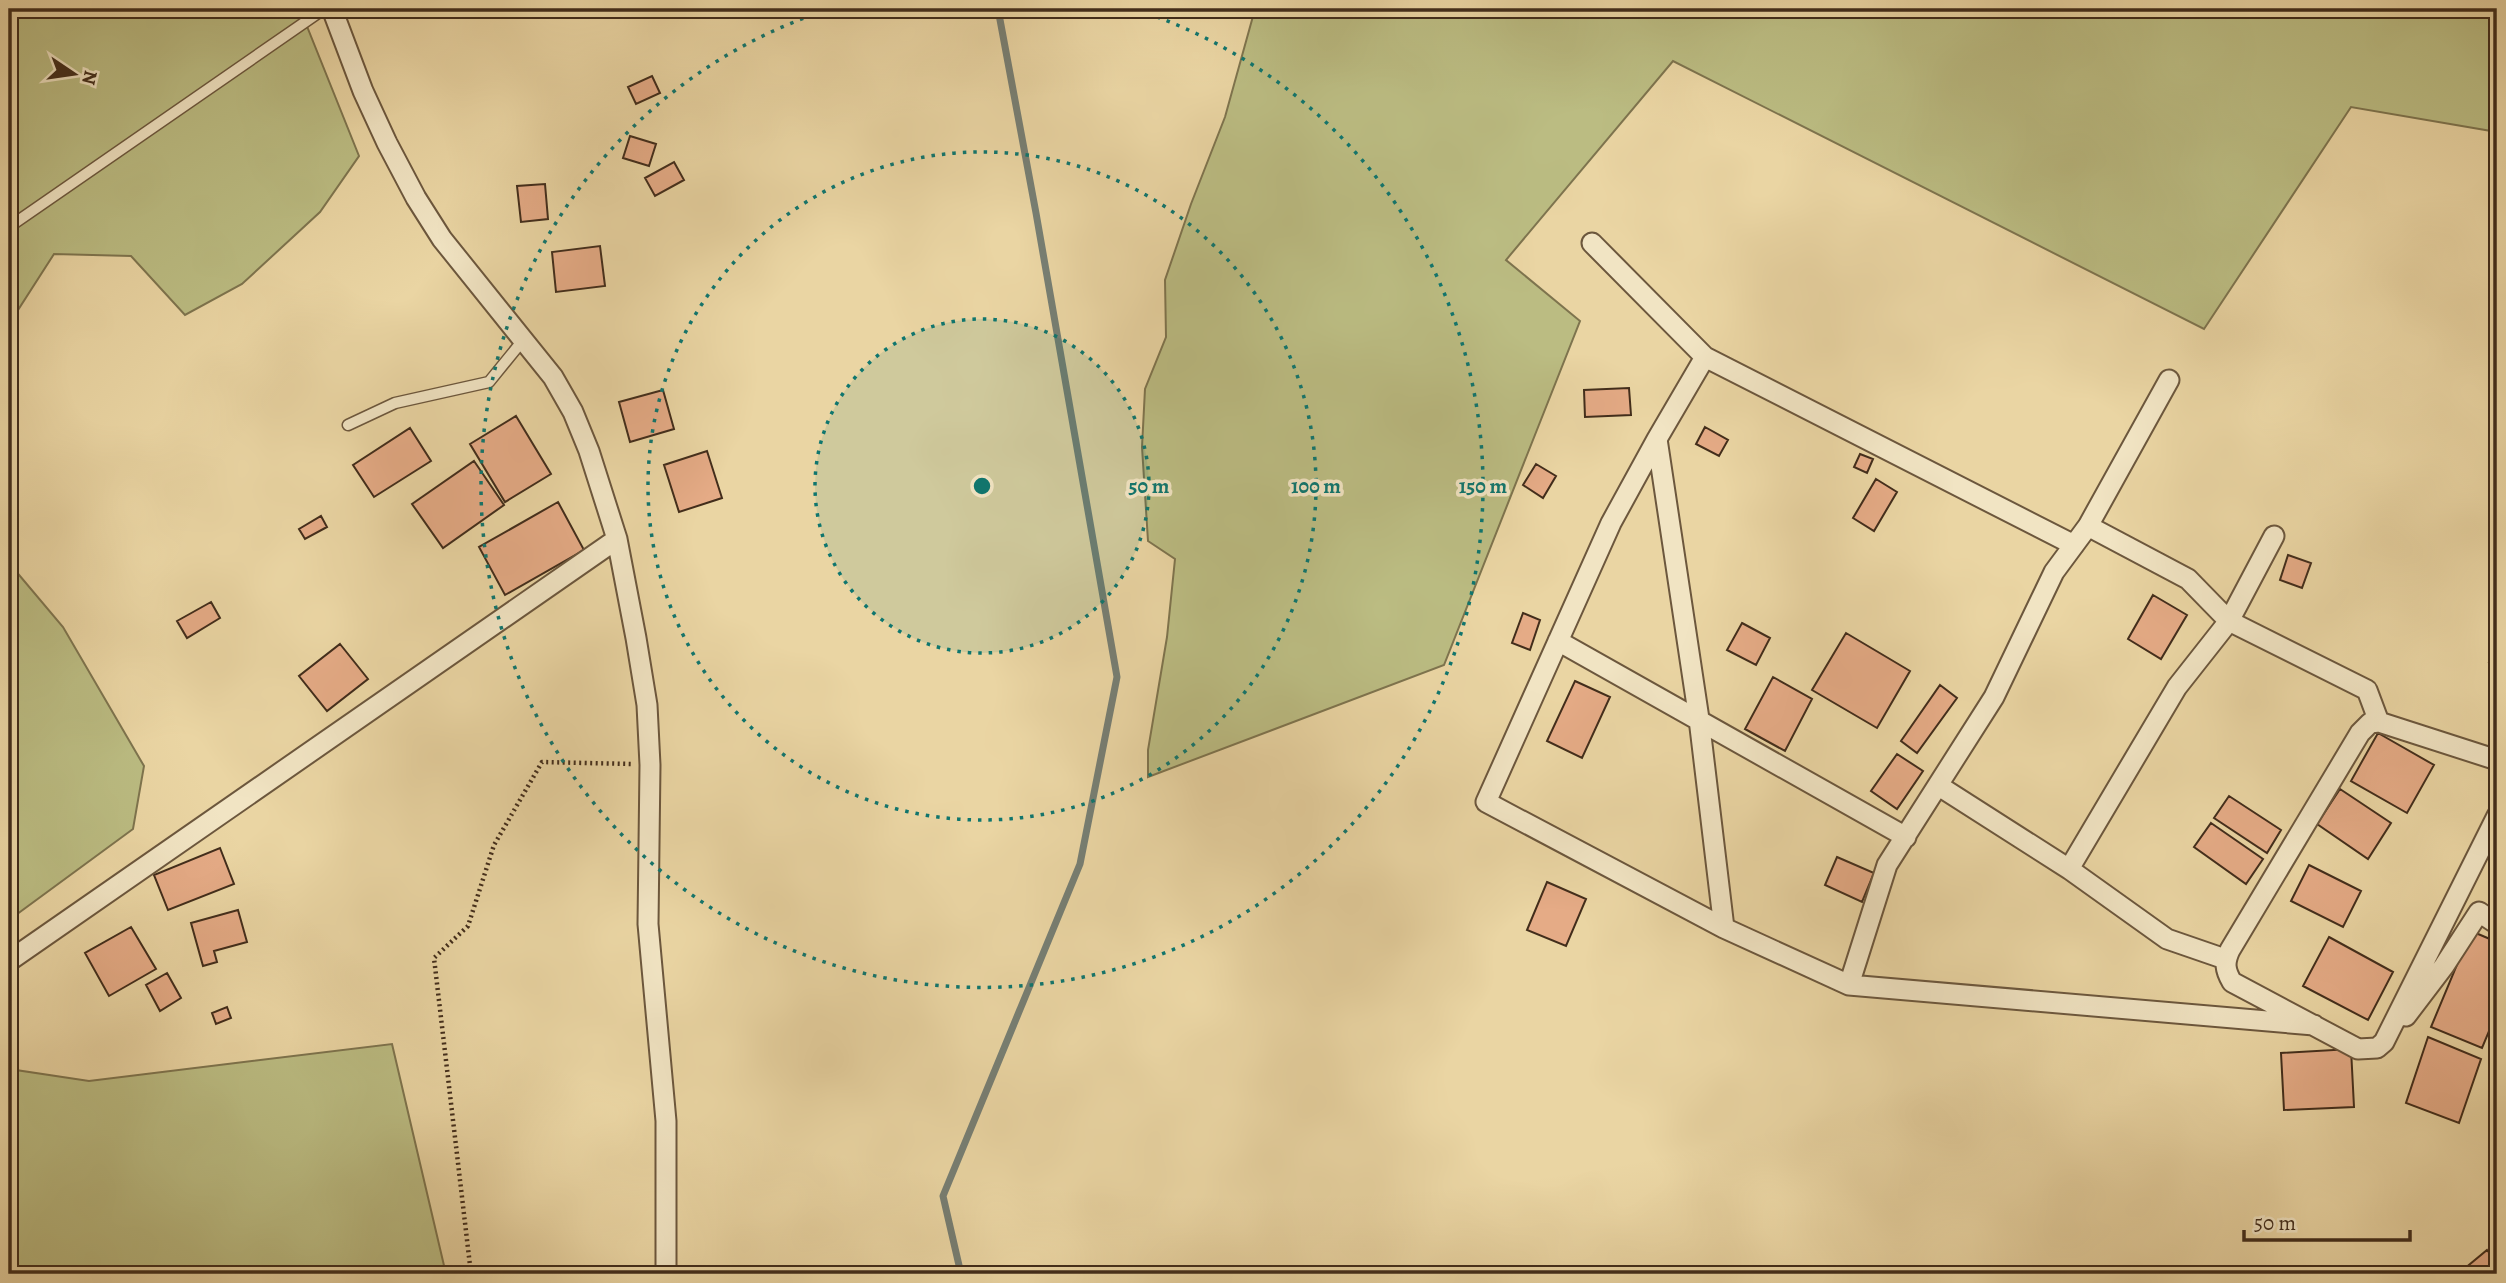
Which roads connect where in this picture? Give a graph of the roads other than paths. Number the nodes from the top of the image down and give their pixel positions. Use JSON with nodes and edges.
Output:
{"nodes":[{"id":1,"x":324,"y":9,"type":"edge"},
{"id":2,"x":332,"y":9,"type":"edge"},
{"id":3,"x":9,"y":227,"type":"edge"},
{"id":4,"x":1592,"y":243,"type":"dead end"},
{"id":5,"x":524,"y":339,"type":"junction"},
{"id":6,"x":1705,"y":357,"type":"junction"},
{"id":7,"x":2169,"y":380,"type":"dead end"},
{"id":8,"x":348,"y":425,"type":"dead end"},
{"id":9,"x":1657,"y":439,"type":"junction"},
{"id":10,"x":2088,"y":526,"type":"junction"},
{"id":11,"x":2274,"y":536,"type":"dead end"},
{"id":12,"x":617,"y":539,"type":"junction"},
{"id":13,"x":2074,"y":545,"type":"junction"},
{"id":14,"x":2229,"y":621,"type":"junction"},
{"id":15,"x":1558,"y":641,"type":"junction"},
{"id":16,"x":1699,"y":719,"type":"junction"},
{"id":17,"x":2379,"y":722,"type":"junction"},
{"id":18,"x":2497,"y":760,"type":"edge"},
{"id":19,"x":1939,"y":786,"type":"junction"},
{"id":20,"x":2495,"y":824,"type":"edge"},
{"id":21,"x":1906,"y":837,"type":"junction"},
{"id":22,"x":2068,"y":869,"type":"junction"},
{"id":23,"x":2497,"y":924,"type":"edge"},
{"id":24,"x":1724,"y":928,"type":"junction"},
{"id":25,"x":2225,"y":959,"type":"junction"},
{"id":26,"x":9,"y":961,"type":"edge"},
{"id":27,"x":1849,"y":985,"type":"junction"},
{"id":28,"x":2314,"y":1025,"type":"junction"},
{"id":29,"x":2389,"y":1033,"type":"junction"},
{"id":30,"x":666,"y":1274,"type":"edge"}],
"edges":[{"from":1,"to":3,"type":"lane"},
{"from":2,"to":5,"type":"street"},
{"from":4,"to":6,"type":"street"},
{"from":5,"to":8,"type":"lane"},
{"from":5,"to":12,"type":"street"},
{"from":6,"to":9,"type":"street"},
{"from":6,"to":13,"type":"street"},
{"from":7,"to":10,"type":"street"},
{"from":9,"to":15,"type":"street"},
{"from":9,"to":16,"type":"street"},
{"from":10,"to":13,"type":"street"},
{"from":10,"to":14,"type":"street"},
{"from":11,"to":14,"type":"street"},
{"from":12,"to":26,"type":"street"},
{"from":12,"to":30,"type":"street"},
{"from":13,"to":19,"type":"street"},
{"from":14,"to":17,"type":"street"},
{"from":14,"to":22,"type":"street"},
{"from":15,"to":16,"type":"street"},
{"from":15,"to":24,"type":"street"},
{"from":16,"to":21,"type":"street"},
{"from":16,"to":24,"type":"street"},
{"from":17,"to":18,"type":"street"},
{"from":17,"to":25,"type":"street"},
{"from":19,"to":21,"type":"street"},
{"from":19,"to":22,"type":"street"},
{"from":20,"to":29,"type":"street"},
{"from":21,"to":27,"type":"street"},
{"from":22,"to":25,"type":"street"},
{"from":23,"to":29,"type":"street"},
{"from":24,"to":27,"type":"street"},
{"from":25,"to":28,"type":"street"},
{"from":27,"to":28,"type":"street"},
{"from":28,"to":29,"type":"street"}]}
